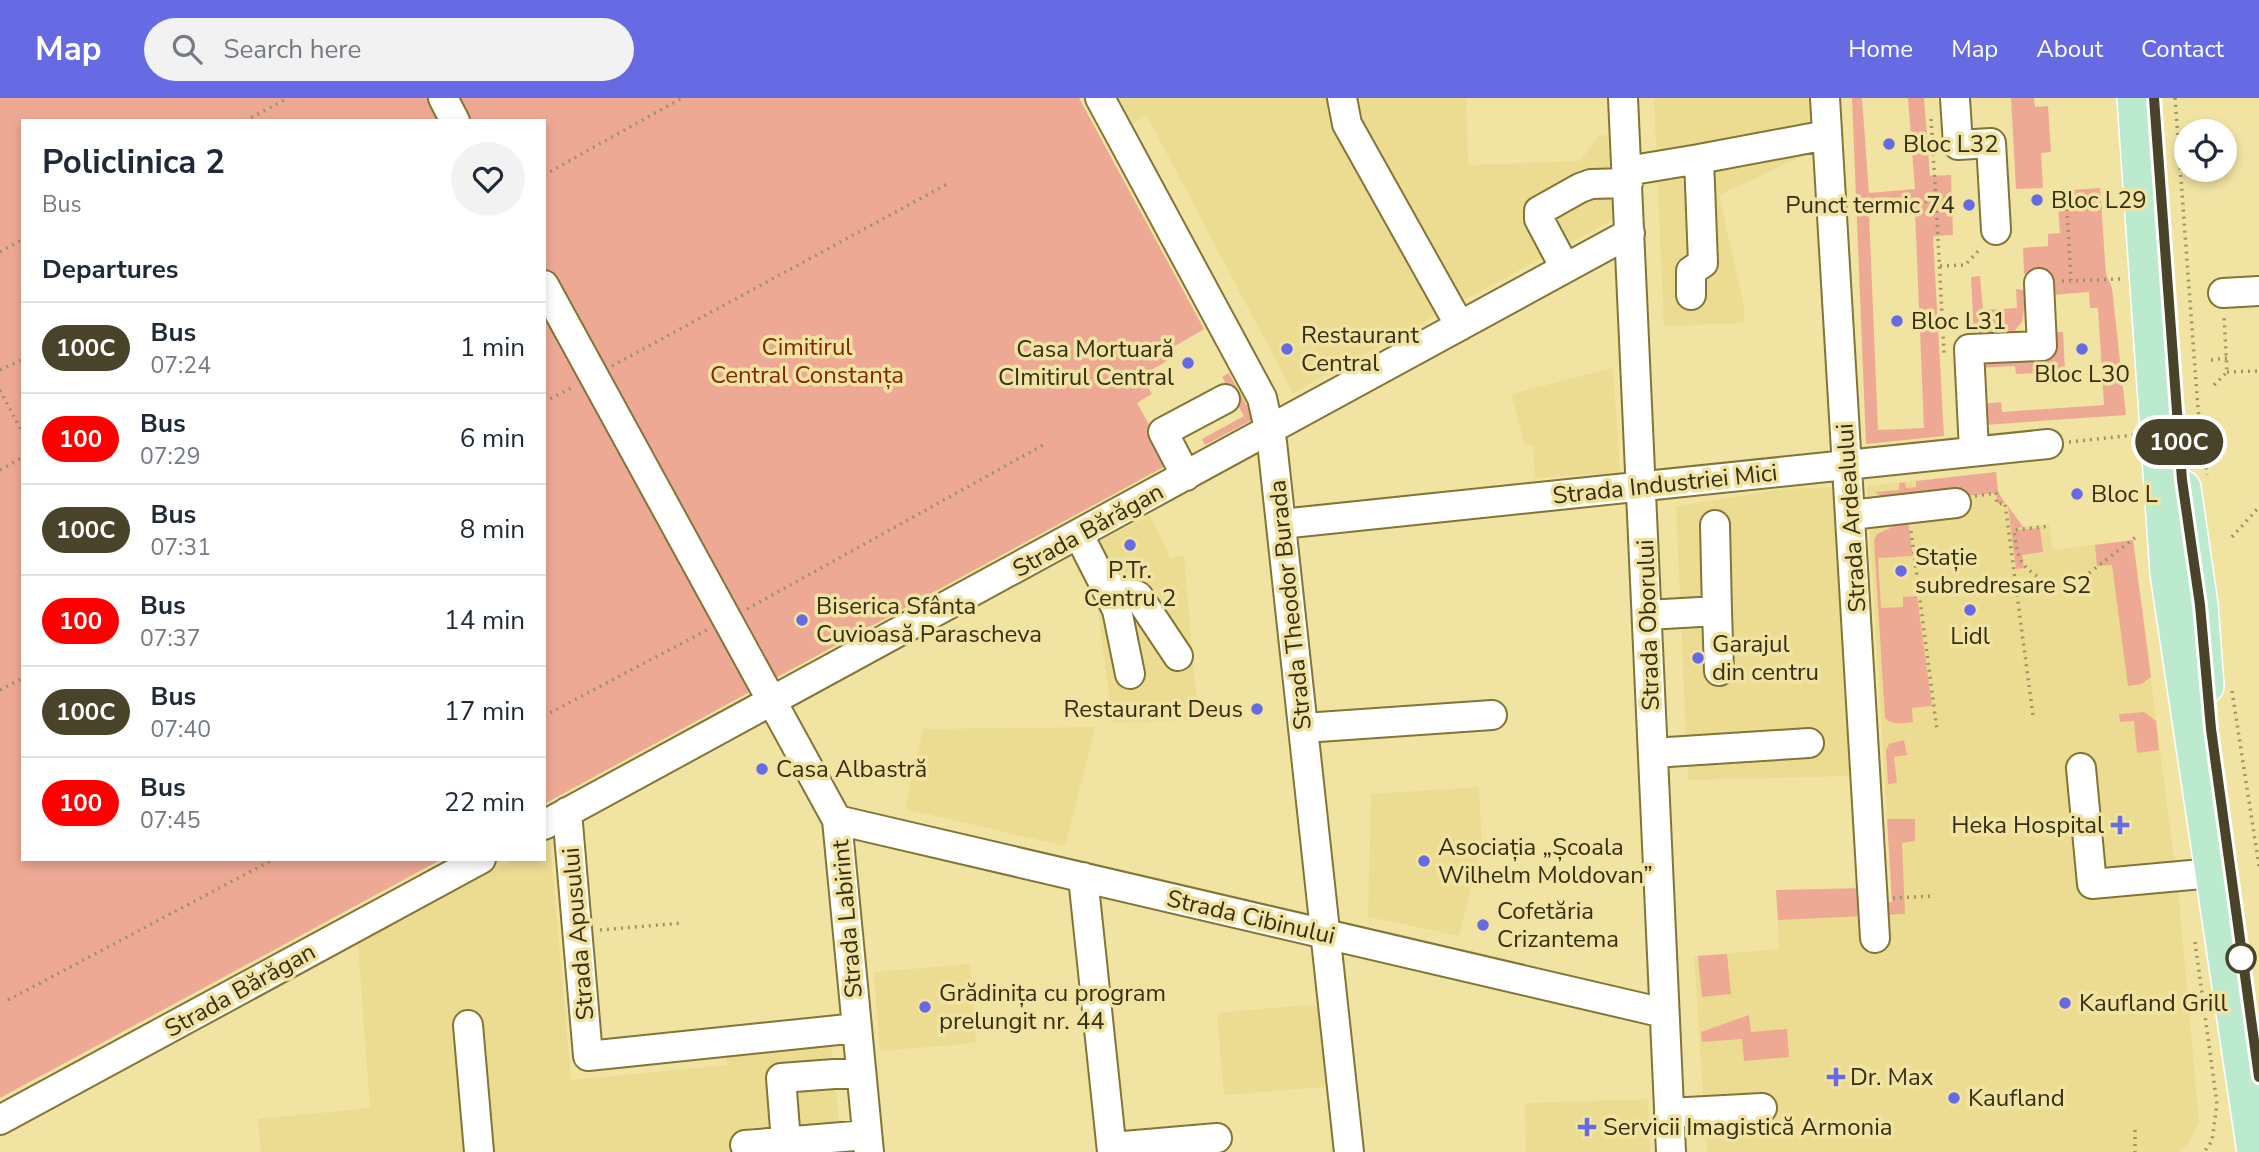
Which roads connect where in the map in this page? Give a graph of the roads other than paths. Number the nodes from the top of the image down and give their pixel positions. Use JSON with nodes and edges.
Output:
{"nodes":[{"id":1,"x":443,"y":98,"type":"edge"},
{"id":2,"x":1100,"y":98,"type":"edge"},
{"id":3,"x":1342,"y":98,"type":"edge"},
{"id":4,"x":1623,"y":98,"type":"edge"},
{"id":5,"x":1825,"y":98,"type":"edge"},
{"id":6,"x":2135,"y":98,"type":"edge"},
{"id":7,"x":2154,"y":98,"type":"edge"},
{"id":8,"x":1943,"y":104,"type":"edge"},
{"id":9,"x":454,"y":119,"type":"edge"},
{"id":10,"x":1827,"y":135,"type":"junction"},
{"id":11,"x":1699,"y":159,"type":"junction"},
{"id":12,"x":1628,"y":177,"type":"junction"},
{"id":13,"x":1996,"y":230,"type":"dead end"},
{"id":14,"x":1630,"y":233,"type":"junction"},
{"id":15,"x":1565,"y":268,"type":"junction"},
{"id":16,"x":2039,"y":283,"type":"road end"},
{"id":17,"x":546,"y":289,"type":"edge"},
{"id":18,"x":2259,"y":291,"type":"edge"},
{"id":19,"x":2222,"y":293,"type":"road end"},
{"id":20,"x":1691,"y":295,"type":"dead end"},
{"id":21,"x":1460,"y":326,"type":"junction"},
{"id":22,"x":1225,"y":399,"type":"dead end"},
{"id":23,"x":1271,"y":430,"type":"junction"},
{"id":24,"x":2048,"y":444,"type":"road end"},
{"id":25,"x":1974,"y":451,"type":"junction"},
{"id":26,"x":1847,"y":464,"type":"junction"},
{"id":27,"x":1186,"y":477,"type":"junction"},
{"id":28,"x":1642,"y":486,"type":"junction"},
{"id":29,"x":1956,"y":503,"type":"road end"},
{"id":30,"x":1851,"y":515,"type":"junction"},
{"id":31,"x":1282,"y":524,"type":"junction"},
{"id":32,"x":1715,"y":525,"type":"dead end"},
{"id":33,"x":1079,"y":535,"type":"junction"},
{"id":34,"x":1104,"y":584,"type":"junction"},
{"id":35,"x":1717,"y":611,"type":"junction"},
{"id":36,"x":1647,"y":615,"type":"junction"},
{"id":37,"x":1178,"y":656,"type":"dead end"},
{"id":38,"x":1719,"y":671,"type":"dead end"},
{"id":39,"x":1130,"y":674,"type":"dead end"},
{"id":40,"x":771,"y":702,"type":"junction"},
{"id":41,"x":1492,"y":715,"type":"dead end"},
{"id":42,"x":1304,"y":728,"type":"junction"},
{"id":43,"x":1809,"y":743,"type":"dead end"},
{"id":44,"x":1653,"y":752,"type":"junction"},
{"id":45,"x":2081,"y":768,"type":"dead end"},
{"id":46,"x":556,"y":819,"type":"edge"},
{"id":47,"x":838,"y":820,"type":"junction"},
{"id":48,"x":477,"y":861,"type":"edge"},
{"id":49,"x":2213,"y":873,"type":"junction"},
{"id":50,"x":1083,"y":877,"type":"junction"},
{"id":51,"x":1326,"y":934,"type":"junction"},
{"id":52,"x":1875,"y":938,"type":"dead end"},
{"id":53,"x":1664,"y":1013,"type":"junction"},
{"id":54,"x":468,"y":1025,"type":"dead end"},
{"id":55,"x":857,"y":1028,"type":"junction"},
{"id":56,"x":861,"y":1072,"type":"junction"},
{"id":57,"x":2255,"y":1076,"type":"edge"},
{"id":58,"x":1762,"y":1108,"type":"dead end"},
{"id":59,"x":1669,"y":1113,"type":"junction"},
{"id":60,"x":0,"y":1120,"type":"edge"},
{"id":61,"x":1217,"y":1138,"type":"dead end"},
{"id":62,"x":800,"y":1140,"type":"edge"},
{"id":63,"x":868,"y":1143,"type":"edge"},
{"id":64,"x":745,"y":1145,"type":"dead end"},
{"id":65,"x":1112,"y":1149,"type":"edge"},
{"id":66,"x":480,"y":1152,"type":"edge"},
{"id":67,"x":1349,"y":1152,"type":"edge"},
{"id":68,"x":1671,"y":1152,"type":"edge"},
{"id":69,"x":2228,"y":1152,"type":"edge"},
{"id":70,"x":2255,"y":1152,"type":"edge"}],
"edges":[{"from":1,"to":9,"type":"street"},
{"from":2,"to":23,"type":"street","name":"Strada Theodor Burada"},
{"from":3,"to":21,"type":"street"},
{"from":4,"to":12,"type":"street","name":"Strada Oborului"},
{"from":5,"to":10,"type":"street","name":"Strada Ardealului"},
{"from":6,"to":49,"type":"main road"},
{"from":7,"to":57,"type":"main road"},
{"from":8,"to":13,"type":"street"},
{"from":10,"to":11,"type":"street"},
{"from":10,"to":26,"type":"street","name":"Strada Ardealului"},
{"from":11,"to":12,"type":"street"},
{"from":11,"to":20,"type":"street"},
{"from":12,"to":14,"type":"street","name":"Strada Oborului"},
{"from":12,"to":15,"type":"street"},
{"from":14,"to":15,"type":"street","name":"Strada Bărăgan"},
{"from":14,"to":28,"type":"street","name":"Strada Oborului"},
{"from":15,"to":21,"type":"street","name":"Strada Bărăgan"},
{"from":16,"to":25,"type":"street"},
{"from":17,"to":40,"type":"street","name":"Strada Labirint"},
{"from":18,"to":19,"type":"street"},
{"from":21,"to":23,"type":"street","name":"Strada Bărăgan"},
{"from":22,"to":27,"type":"street"},
{"from":23,"to":27,"type":"street","name":"Strada Bărăgan"},
{"from":23,"to":31,"type":"street","name":"Strada Theodor Burada"},
{"from":24,"to":25,"type":"street","name":"Strada Industriei Mici"},
{"from":25,"to":26,"type":"street","name":"Strada Industriei Mici"},
{"from":26,"to":28,"type":"street","name":"Strada Industriei Mici"},
{"from":26,"to":30,"type":"street","name":"Strada Ardealului"},
{"from":27,"to":33,"type":"street","name":"Strada Bărăgan"},
{"from":28,"to":31,"type":"street","name":"Strada Industriei Mici"},
{"from":28,"to":36,"type":"street","name":"Strada Oborului"},
{"from":29,"to":30,"type":"street"},
{"from":30,"to":52,"type":"street","name":"Strada Ardealului"},
{"from":31,"to":42,"type":"street","name":"Strada Theodor Burada"},
{"from":32,"to":35,"type":"street"},
{"from":33,"to":34,"type":"street"},
{"from":33,"to":40,"type":"street","name":"Strada Bărăgan"},
{"from":34,"to":37,"type":"street"},
{"from":34,"to":39,"type":"street"},
{"from":35,"to":36,"type":"street"},
{"from":35,"to":38,"type":"street"},
{"from":36,"to":44,"type":"street","name":"Strada Oborului"},
{"from":40,"to":46,"type":"street","name":"Strada Bărăgan"},
{"from":40,"to":47,"type":"street","name":"Strada Labirint"},
{"from":41,"to":42,"type":"street"},
{"from":42,"to":51,"type":"street","name":"Strada Theodor Burada"},
{"from":43,"to":44,"type":"street"},
{"from":44,"to":53,"type":"street","name":"Strada Oborului"},
{"from":45,"to":49,"type":"street"},
{"from":46,"to":55,"type":"street","name":"Strada Apusului"},
{"from":47,"to":50,"type":"street","name":"Strada Cibinului"},
{"from":47,"to":55,"type":"street","name":"Strada Labirint"},
{"from":48,"to":60,"type":"street","name":"Strada Bărăgan"},
{"from":49,"to":57,"type":"main road"},
{"from":50,"to":51,"type":"street","name":"Strada Cibinului"},
{"from":50,"to":65,"type":"street"},
{"from":51,"to":53,"type":"street","name":"Strada Cibinului"},
{"from":51,"to":67,"type":"street","name":"Strada Theodor Burada"},
{"from":53,"to":59,"type":"street","name":"Strada Oborului"},
{"from":54,"to":66,"type":"street"},
{"from":55,"to":56,"type":"street","name":"Strada Labirint"},
{"from":56,"to":62,"type":"street"},
{"from":56,"to":63,"type":"street","name":"Strada Labirint"},
{"from":57,"to":69,"type":"main road"},
{"from":57,"to":70,"type":"main road"},
{"from":58,"to":59,"type":"street"},
{"from":59,"to":68,"type":"street","name":"Strada Oborului"},
{"from":61,"to":65,"type":"street"},
{"from":62,"to":63,"type":"street"},
{"from":62,"to":64,"type":"street"}]}
